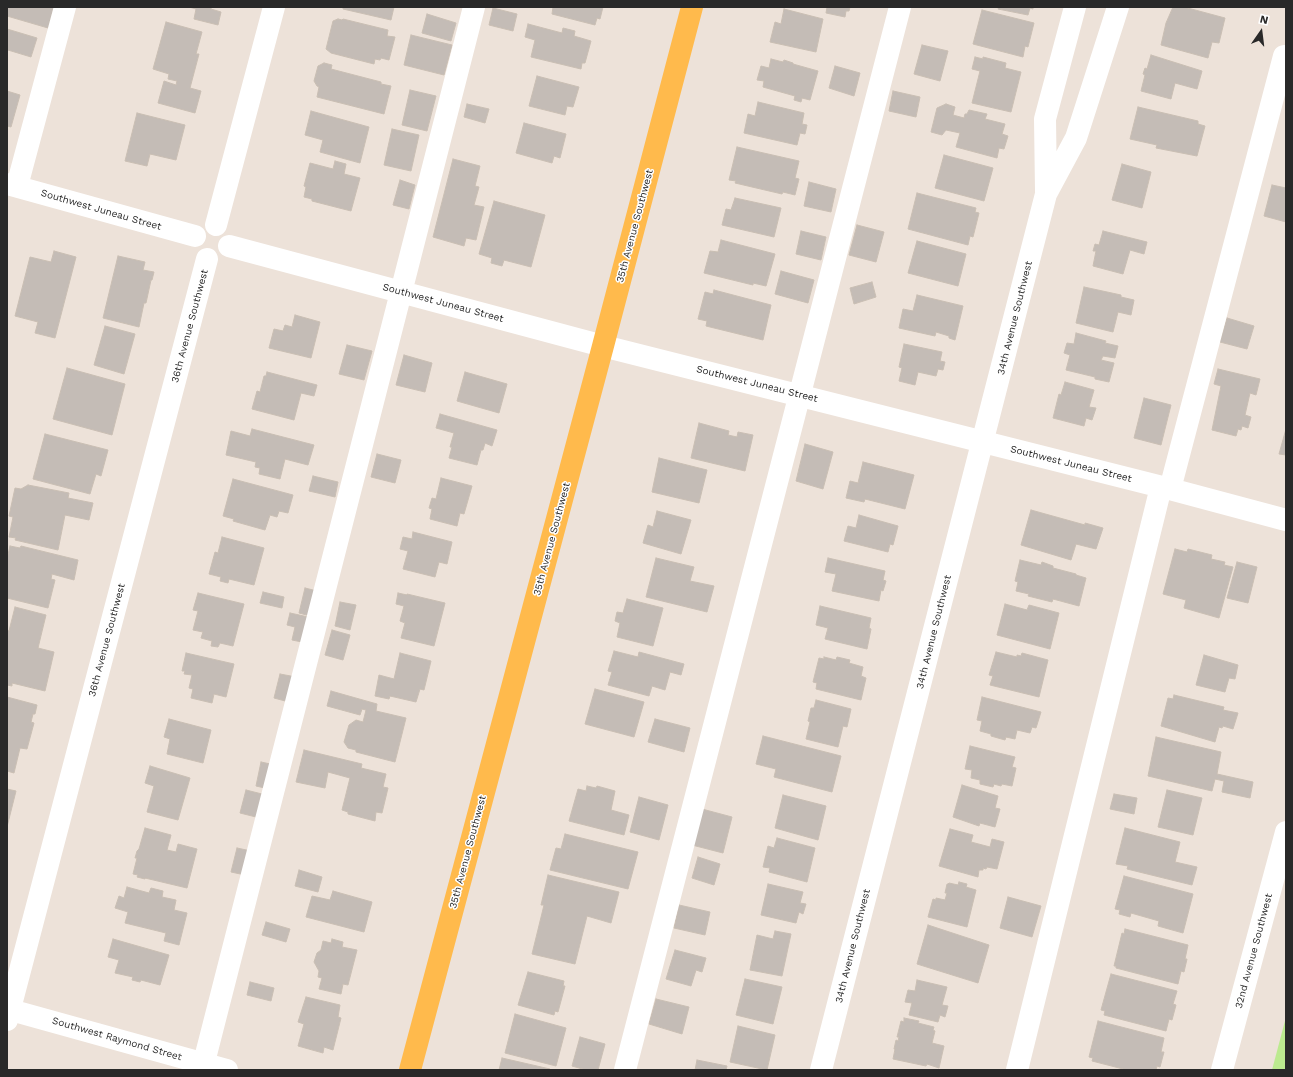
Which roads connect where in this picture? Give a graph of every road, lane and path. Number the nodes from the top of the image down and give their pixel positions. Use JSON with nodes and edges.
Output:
{"nodes":[{"id":1,"x":66,"y":7,"type":"edge"},
{"id":2,"x":274,"y":7,"type":"edge"},
{"id":3,"x":474,"y":7,"type":"edge"},
{"id":4,"x":692,"y":7,"type":"edge"},
{"id":5,"x":900,"y":7,"type":"edge"},
{"id":6,"x":1075,"y":7,"type":"edge"},
{"id":7,"x":1118,"y":7,"type":"edge"},
{"id":8,"x":1284,"y":56,"type":"dead end"},
{"id":9,"x":12,"y":185,"type":"edge"},
{"id":10,"x":1046,"y":194,"type":"junction"},
{"id":11,"x":216,"y":225,"type":"junction"},
{"id":12,"x":195,"y":236,"type":"junction"},
{"id":13,"x":229,"y":246,"type":"junction"},
{"id":14,"x":207,"y":259,"type":"junction"},
{"id":15,"x":401,"y":292,"type":"junction"},
{"id":16,"x":603,"y":346,"type":"junction"},
{"id":17,"x":799,"y":395,"type":"junction"},
{"id":18,"x":983,"y":442,"type":"junction"},
{"id":19,"x":1165,"y":488,"type":"junction"},
{"id":20,"x":1286,"y":520,"type":"edge"},
{"id":21,"x":1286,"y":832,"type":"edge"},
{"id":22,"x":8,"y":1013,"type":"edge"},
{"id":23,"x":203,"y":1067,"type":"edge"},
{"id":24,"x":227,"y":1070,"type":"edge"},
{"id":25,"x":410,"y":1070,"type":"edge"},
{"id":26,"x":624,"y":1070,"type":"edge"},
{"id":27,"x":821,"y":1070,"type":"edge"},
{"id":28,"x":1017,"y":1070,"type":"edge"},
{"id":29,"x":1222,"y":1070,"type":"edge"}],
"edges":[{"from":1,"to":9,"type":"street"},
{"from":2,"to":11,"type":"street"},
{"from":3,"to":15,"type":"street"},
{"from":4,"to":16,"type":"main road","name":"35th Avenue Southwest"},
{"from":5,"to":17,"type":"street"},
{"from":6,"to":10,"type":"street","name":"34th Avenue Southwest"},
{"from":7,"to":10,"type":"street","name":"34th Avenue Southwest"},
{"from":8,"to":19,"type":"street"},
{"from":9,"to":12,"type":"street","name":"Southwest Juneau Street"},
{"from":10,"to":18,"type":"street","name":"34th Avenue Southwest"},
{"from":11,"to":12,"type":"street"},
{"from":11,"to":13,"type":"street"},
{"from":12,"to":14,"type":"street"},
{"from":13,"to":14,"type":"street"},
{"from":13,"to":15,"type":"street","name":"Southwest Juneau Street"},
{"from":14,"to":22,"type":"street","name":"36th Avenue Southwest"},
{"from":15,"to":16,"type":"street","name":"Southwest Juneau Street"},
{"from":15,"to":23,"type":"street"},
{"from":16,"to":17,"type":"street","name":"Southwest Juneau Street"},
{"from":16,"to":25,"type":"main road","name":"35th Avenue Southwest"},
{"from":17,"to":18,"type":"street","name":"Southwest Juneau Street"},
{"from":17,"to":26,"type":"street"},
{"from":18,"to":19,"type":"street","name":"Southwest Juneau Street"},
{"from":18,"to":27,"type":"street","name":"34th Avenue Southwest"},
{"from":19,"to":20,"type":"street","name":"Southwest Juneau Street"},
{"from":19,"to":28,"type":"street"},
{"from":21,"to":29,"type":"street","name":"32nd Avenue Southwest"},
{"from":22,"to":23,"type":"street","name":"Southwest Raymond Street"},
{"from":23,"to":24,"type":"street","name":"Southwest Raymond Street"}]}
